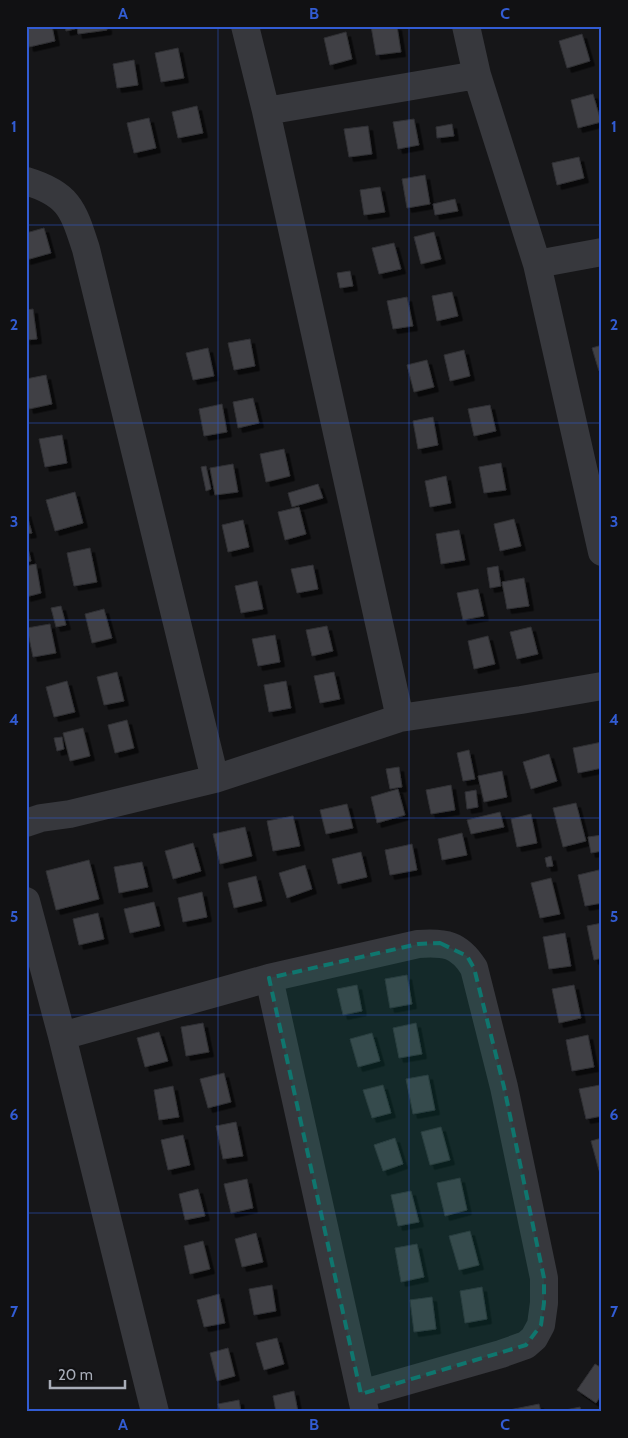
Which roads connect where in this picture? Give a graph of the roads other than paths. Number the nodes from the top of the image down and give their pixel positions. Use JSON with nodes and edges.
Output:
{"nodes":[{"id":1,"x":245,"y":26,"type":"edge"},
{"id":2,"x":466,"y":26,"type":"edge"},
{"id":3,"x":477,"y":75,"type":"junction"},
{"id":4,"x":266,"y":111,"type":"junction"},
{"id":5,"x":26,"y":181,"type":"edge"},
{"id":6,"x":602,"y":252,"type":"edge"},
{"id":7,"x":537,"y":264,"type":"junction"},
{"id":8,"x":602,"y":552,"type":"edge"},
{"id":9,"x":602,"y":686,"type":"edge"},
{"id":10,"x":400,"y":718,"type":"junction"},
{"id":11,"x":216,"y":779,"type":"junction"},
{"id":12,"x":26,"y":823,"type":"edge"},
{"id":13,"x":26,"y":901,"type":"edge"},
{"id":14,"x":269,"y":978,"type":"junction"},
{"id":15,"x":62,"y":1036,"type":"junction"},
{"id":16,"x":363,"y":1403,"type":"edge"},
{"id":17,"x":155,"y":1412,"type":"edge"}],
"edges":[{"from":1,"to":4,"type":"street"},
{"from":2,"to":3,"type":"street"},
{"from":3,"to":4,"type":"street"},
{"from":3,"to":7,"type":"street"},
{"from":4,"to":10,"type":"street"},
{"from":5,"to":11,"type":"street"},
{"from":6,"to":7,"type":"street"},
{"from":7,"to":8,"type":"street"},
{"from":9,"to":10,"type":"street"},
{"from":10,"to":11,"type":"street"},
{"from":11,"to":12,"type":"street"},
{"from":13,"to":15,"type":"street"},
{"from":14,"to":15,"type":"street"},
{"from":14,"to":16,"type":"street"},
{"from":14,"to":16,"type":"street"},
{"from":15,"to":17,"type":"street"}]}
